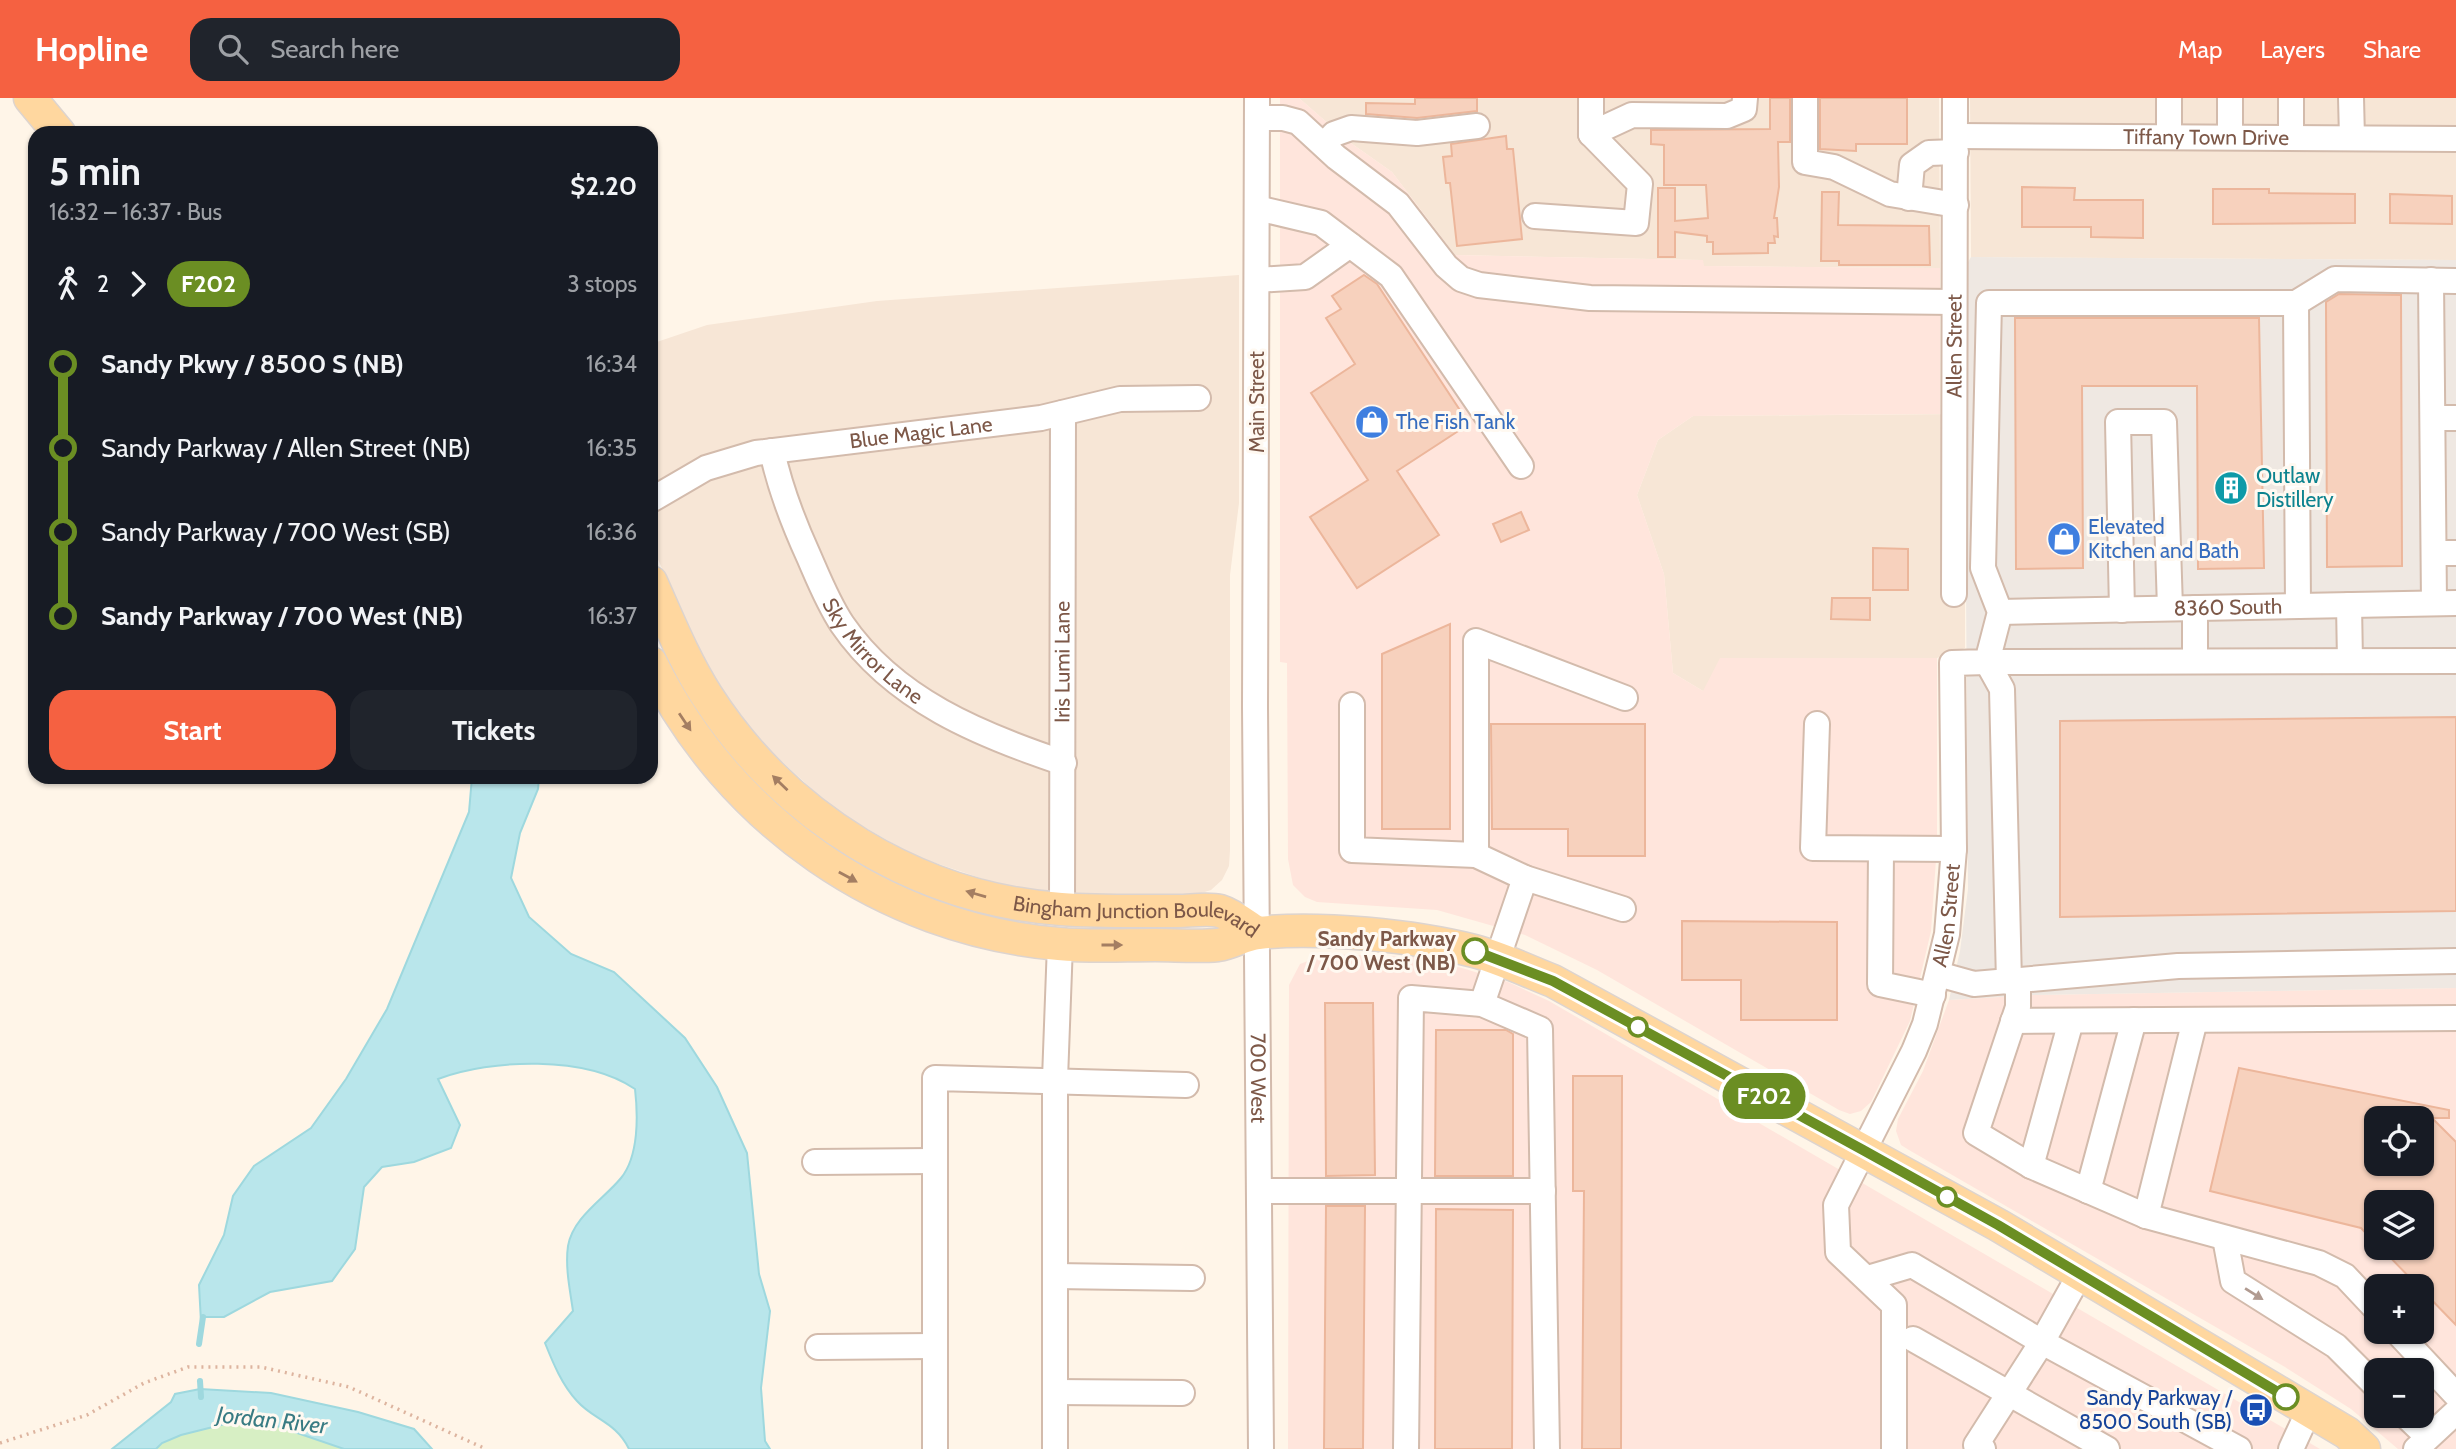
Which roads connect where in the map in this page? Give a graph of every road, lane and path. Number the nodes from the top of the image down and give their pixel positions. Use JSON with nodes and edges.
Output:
{"nodes":[{"id":1,"x":30,"y":98,"type":"edge"},
{"id":2,"x":1591,"y":98,"type":"edge"},
{"id":3,"x":1745,"y":98,"type":"edge"},
{"id":4,"x":1805,"y":98,"type":"edge"},
{"id":5,"x":1955,"y":98,"type":"edge"},
{"id":6,"x":2169,"y":98,"type":"edge"},
{"id":7,"x":2230,"y":98,"type":"edge"},
{"id":8,"x":2291,"y":98,"type":"edge"},
{"id":9,"x":2351,"y":98,"type":"edge"},
{"id":10,"x":1257,"y":108,"type":"edge"},
{"id":11,"x":53,"y":126,"type":"edge"},
{"id":12,"x":1477,"y":126,"type":"dead end"},
{"id":13,"x":1591,"y":134,"type":"junction"},
{"id":14,"x":2169,"y":136,"type":"junction"},
{"id":15,"x":2230,"y":137,"type":"junction"},
{"id":16,"x":2291,"y":138,"type":"junction"},
{"id":17,"x":2352,"y":138,"type":"junction"},
{"id":18,"x":2456,"y":139,"type":"edge"},
{"id":19,"x":1956,"y":144,"type":"junction"},
{"id":20,"x":1324,"y":145,"type":"junction"},
{"id":21,"x":1909,"y":198,"type":"junction"},
{"id":22,"x":1956,"y":205,"type":"junction"},
{"id":23,"x":1257,"y":208,"type":"junction"},
{"id":24,"x":1535,"y":216,"type":"dead end"},
{"id":25,"x":1350,"y":246,"type":"junction"},
{"id":26,"x":1257,"y":280,"type":"junction"},
{"id":27,"x":2444,"y":280,"type":"edge"},
{"id":28,"x":1954,"y":302,"type":"junction"},
{"id":29,"x":2296,"y":303,"type":"junction"},
{"id":30,"x":1198,"y":398,"type":"dead end"},
{"id":31,"x":1063,"y":414,"type":"junction"},
{"id":32,"x":2444,"y":418,"type":"edge"},
{"id":33,"x":772,"y":451,"type":"junction"},
{"id":34,"x":1521,"y":466,"type":"dead end"},
{"id":35,"x":658,"y":496,"type":"edge"},
{"id":36,"x":2445,"y":553,"type":"edge"},
{"id":37,"x":1954,"y":594,"type":"dead end"},
{"id":38,"x":658,"y":597,"type":"edge"},
{"id":39,"x":2445,"y":603,"type":"edge"},
{"id":40,"x":2349,"y":605,"type":"junction"},
{"id":41,"x":2298,"y":606,"type":"junction"},
{"id":42,"x":2170,"y":608,"type":"junction"},
{"id":43,"x":2195,"y":608,"type":"junction"},
{"id":44,"x":2122,"y":610,"type":"junction"},
{"id":45,"x":2000,"y":612,"type":"junction"},
{"id":46,"x":2350,"y":661,"type":"junction"},
{"id":47,"x":2456,"y":661,"type":"edge"},
{"id":48,"x":1987,"y":662,"type":"junction"},
{"id":49,"x":2195,"y":662,"type":"junction"},
{"id":50,"x":658,"y":676,"type":"edge"},
{"id":51,"x":1625,"y":698,"type":"dead end"},
{"id":52,"x":1352,"y":705,"type":"dead end"},
{"id":53,"x":1255,"y":707,"type":"joint"},
{"id":54,"x":1817,"y":724,"type":"dead end"},
{"id":55,"x":1064,"y":763,"type":"junction"},
{"id":56,"x":1881,"y":849,"type":"junction"},
{"id":57,"x":1954,"y":849,"type":"junction"},
{"id":58,"x":1476,"y":855,"type":"junction"},
{"id":59,"x":1525,"y":878,"type":"junction"},
{"id":60,"x":1062,"y":909,"type":"junction"},
{"id":61,"x":1623,"y":909,"type":"dead end"},
{"id":62,"x":1257,"y":933,"type":"junction"},
{"id":63,"x":1060,"y":944,"type":"junction"},
{"id":64,"x":1498,"y":960,"type":"junction"},
{"id":65,"x":2456,"y":961,"type":"edge"},
{"id":66,"x":2014,"y":982,"type":"junction"},
{"id":67,"x":1935,"y":984,"type":"junction"},
{"id":68,"x":1482,"y":1004,"type":"junction"},
{"id":69,"x":2456,"y":1018,"type":"edge"},
{"id":70,"x":2134,"y":1020,"type":"junction"},
{"id":71,"x":2195,"y":1020,"type":"junction"},
{"id":72,"x":2013,"y":1021,"type":"junction"},
{"id":73,"x":2071,"y":1021,"type":"junction"},
{"id":74,"x":1055,"y":1079,"type":"junction"},
{"id":75,"x":1186,"y":1085,"type":"dead end"},
{"id":76,"x":1863,"y":1150,"type":"junction"},
{"id":77,"x":933,"y":1161,"type":"junction"},
{"id":78,"x":815,"y":1162,"type":"dead end"},
{"id":79,"x":2031,"y":1166,"type":"junction"},
{"id":80,"x":1259,"y":1191,"type":"junction"},
{"id":81,"x":1409,"y":1191,"type":"junction"},
{"id":82,"x":1543,"y":1191,"type":"junction"},
{"id":83,"x":2088,"y":1191,"type":"junction"},
{"id":84,"x":2146,"y":1216,"type":"junction"},
{"id":85,"x":2225,"y":1238,"type":"junction"},
{"id":86,"x":2080,"y":1274,"type":"junction"},
{"id":87,"x":1055,"y":1276,"type":"junction"},
{"id":88,"x":1192,"y":1278,"type":"dead end"},
{"id":89,"x":1868,"y":1278,"type":"junction"},
{"id":90,"x":2364,"y":1296,"type":"edge"},
{"id":91,"x":1913,"y":1339,"type":"dead end"},
{"id":92,"x":2042,"y":1342,"type":"junction"},
{"id":93,"x":2408,"y":1344,"type":"edge"},
{"id":94,"x":933,"y":1346,"type":"junction"},
{"id":95,"x":818,"y":1347,"type":"dead end"},
{"id":96,"x":2364,"y":1374,"type":"edge"},
{"id":97,"x":1055,"y":1392,"type":"junction"},
{"id":98,"x":1182,"y":1393,"type":"dead end"},
{"id":99,"x":2008,"y":1394,"type":"junction"},
{"id":100,"x":2456,"y":1395,"type":"edge"},
{"id":101,"x":2309,"y":1410,"type":"junction"},
{"id":102,"x":2416,"y":1428,"type":"edge"},
{"id":103,"x":0,"y":1443,"type":"edge"},
{"id":104,"x":2430,"y":1445,"type":"edge"},
{"id":105,"x":486,"y":1449,"type":"edge"},
{"id":106,"x":935,"y":1449,"type":"edge"},
{"id":107,"x":1055,"y":1449,"type":"edge"},
{"id":108,"x":1261,"y":1449,"type":"edge"},
{"id":109,"x":1406,"y":1449,"type":"edge"},
{"id":110,"x":1547,"y":1449,"type":"edge"},
{"id":111,"x":1894,"y":1449,"type":"edge"},
{"id":112,"x":1983,"y":1449,"type":"edge"},
{"id":113,"x":2107,"y":1449,"type":"edge"},
{"id":114,"x":2239,"y":1449,"type":"edge"},
{"id":115,"x":2291,"y":1449,"type":"edge"},
{"id":116,"x":2364,"y":1449,"type":"edge"}],
"edges":[{"from":1,"to":11,"type":"main road"},
{"from":2,"to":13,"type":"street"},
{"from":3,"to":13,"type":"street"},
{"from":4,"to":21,"type":"street"},
{"from":5,"to":19,"type":"street","name":"Allen Street"},
{"from":6,"to":14,"type":"street"},
{"from":7,"to":15,"type":"street"},
{"from":8,"to":16,"type":"street"},
{"from":9,"to":17,"type":"street"},
{"from":10,"to":20,"type":"street"},
{"from":10,"to":23,"type":"street","name":"Main Street"},
{"from":12,"to":20,"type":"street"},
{"from":13,"to":24,"type":"street"},
{"from":14,"to":15,"type":"street","name":"Tiffany Town Drive"},
{"from":14,"to":19,"type":"street","name":"Tiffany Town Drive"},
{"from":15,"to":16,"type":"street","name":"Tiffany Town Drive"},
{"from":16,"to":17,"type":"street","name":"Tiffany Town Drive"},
{"from":17,"to":18,"type":"street","name":"Tiffany Town Drive"},
{"from":19,"to":21,"type":"street","name":"Tiffany Town Drive"},
{"from":19,"to":22,"type":"street","name":"Allen Street"},
{"from":20,"to":28,"type":"street"},
{"from":21,"to":22,"type":"street"},
{"from":22,"to":28,"type":"street","name":"Allen Street"},
{"from":23,"to":25,"type":"street"},
{"from":23,"to":26,"type":"street","name":"Main Street"},
{"from":25,"to":26,"type":"street"},
{"from":25,"to":34,"type":"street"},
{"from":26,"to":53,"type":"street","name":"Main Street"},
{"from":27,"to":29,"type":"street"},
{"from":27,"to":32,"type":"street"},
{"from":28,"to":37,"type":"street","name":"Allen Street"},
{"from":29,"to":41,"type":"street"},
{"from":29,"to":45,"type":"street"},
{"from":30,"to":31,"type":"street","name":"Blue Magic Lane"},
{"from":31,"to":33,"type":"street","name":"Blue Magic Lane"},
{"from":31,"to":55,"type":"street","name":"Iris Lumi Lane"},
{"from":32,"to":36,"type":"street"},
{"from":33,"to":35,"type":"street","name":"Blue Magic Lane"},
{"from":33,"to":55,"type":"street","name":"Sky Mirror Lane"},
{"from":36,"to":39,"type":"street"},
{"from":60,"to":38,"type":"main road","name":"Bingham Junction Boulevard","one_way":true},
{"from":39,"to":40,"type":"street","name":"8360 South"},
{"from":40,"to":41,"type":"street","name":"8360 South"},
{"from":40,"to":46,"type":"street"},
{"from":41,"to":43,"type":"street","name":"8360 South"},
{"from":42,"to":43,"type":"street","name":"8360 South"},
{"from":42,"to":44,"type":"street","name":"8360 South"},
{"from":42,"to":44,"type":"street"},
{"from":43,"to":49,"type":"street"},
{"from":44,"to":45,"type":"street","name":"8360 South"},
{"from":45,"to":48,"type":"street"},
{"from":46,"to":47,"type":"street"},
{"from":46,"to":49,"type":"street"},
{"from":48,"to":49,"type":"street"},
{"from":48,"to":57,"type":"street","name":"Allen Street"},
{"from":48,"to":66,"type":"street"},
{"from":50,"to":63,"type":"main road","name":"Bingham Junction Boulevard","one_way":true},
{"from":51,"to":58,"type":"street"},
{"from":52,"to":58,"type":"street"},
{"from":53,"to":62,"type":"street","name":"700 West"},
{"from":54,"to":56,"type":"street"},
{"from":55,"to":60,"type":"street","name":"Iris Lumi Lane"},
{"from":56,"to":57,"type":"street"},
{"from":56,"to":67,"type":"street"},
{"from":57,"to":67,"type":"street","name":"Allen Street"},
{"from":58,"to":59,"type":"street"},
{"from":59,"to":61,"type":"street"},
{"from":59,"to":64,"type":"street"},
{"from":60,"to":62,"type":"main road","name":"Bingham Junction Boulevard"},
{"from":63,"to":62,"type":"main road","name":"Bingham Junction Boulevard","one_way":true},
{"from":62,"to":64,"type":"main road"},
{"from":62,"to":80,"type":"street","name":"700 West"},
{"from":63,"to":74,"type":"street"},
{"from":64,"to":68,"type":"street"},
{"from":64,"to":76,"type":"main road"},
{"from":65,"to":66,"type":"street"},
{"from":66,"to":67,"type":"street"},
{"from":66,"to":72,"type":"street"},
{"from":67,"to":76,"type":"street","name":"Allen Street"},
{"from":68,"to":81,"type":"street"},
{"from":68,"to":82,"type":"street"},
{"from":69,"to":71,"type":"street"},
{"from":70,"to":71,"type":"street"},
{"from":70,"to":73,"type":"street"},
{"from":70,"to":83,"type":"street"},
{"from":71,"to":84,"type":"street"},
{"from":72,"to":73,"type":"street"},
{"from":72,"to":79,"type":"street"},
{"from":73,"to":79,"type":"street"},
{"from":74,"to":75,"type":"street"},
{"from":74,"to":77,"type":"street"},
{"from":74,"to":87,"type":"street"},
{"from":76,"to":86,"type":"main road"},
{"from":76,"to":89,"type":"street","name":"Allen Street"},
{"from":77,"to":78,"type":"street"},
{"from":77,"to":94,"type":"street"},
{"from":79,"to":83,"type":"street"},
{"from":80,"to":81,"type":"street"},
{"from":80,"to":108,"type":"street","name":"700 West"},
{"from":81,"to":82,"type":"street"},
{"from":81,"to":109,"type":"street"},
{"from":82,"to":110,"type":"street"},
{"from":83,"to":84,"type":"street"},
{"from":84,"to":85,"type":"street"},
{"from":85,"to":90,"type":"street"},
{"from":85,"to":96,"type":"street","one_way":true},
{"from":86,"to":92,"type":"street"},
{"from":86,"to":101,"type":"main road"},
{"from":87,"to":88,"type":"street"},
{"from":87,"to":97,"type":"street"},
{"from":89,"to":92,"type":"street"},
{"from":89,"to":111,"type":"street","name":"Allen Street"},
{"from":91,"to":99,"type":"street"},
{"from":92,"to":99,"type":"street"},
{"from":92,"to":114,"type":"street"},
{"from":93,"to":100,"type":"street"},
{"from":94,"to":95,"type":"street"},
{"from":94,"to":106,"type":"street"},
{"from":97,"to":98,"type":"street"},
{"from":97,"to":107,"type":"street"},
{"from":99,"to":112,"type":"street"},
{"from":99,"to":113,"type":"street"},
{"from":101,"to":115,"type":"street"},
{"from":101,"to":116,"type":"main road"},
{"from":102,"to":104,"type":"street"},
{"from":103,"to":105,"type":"path"}]}
